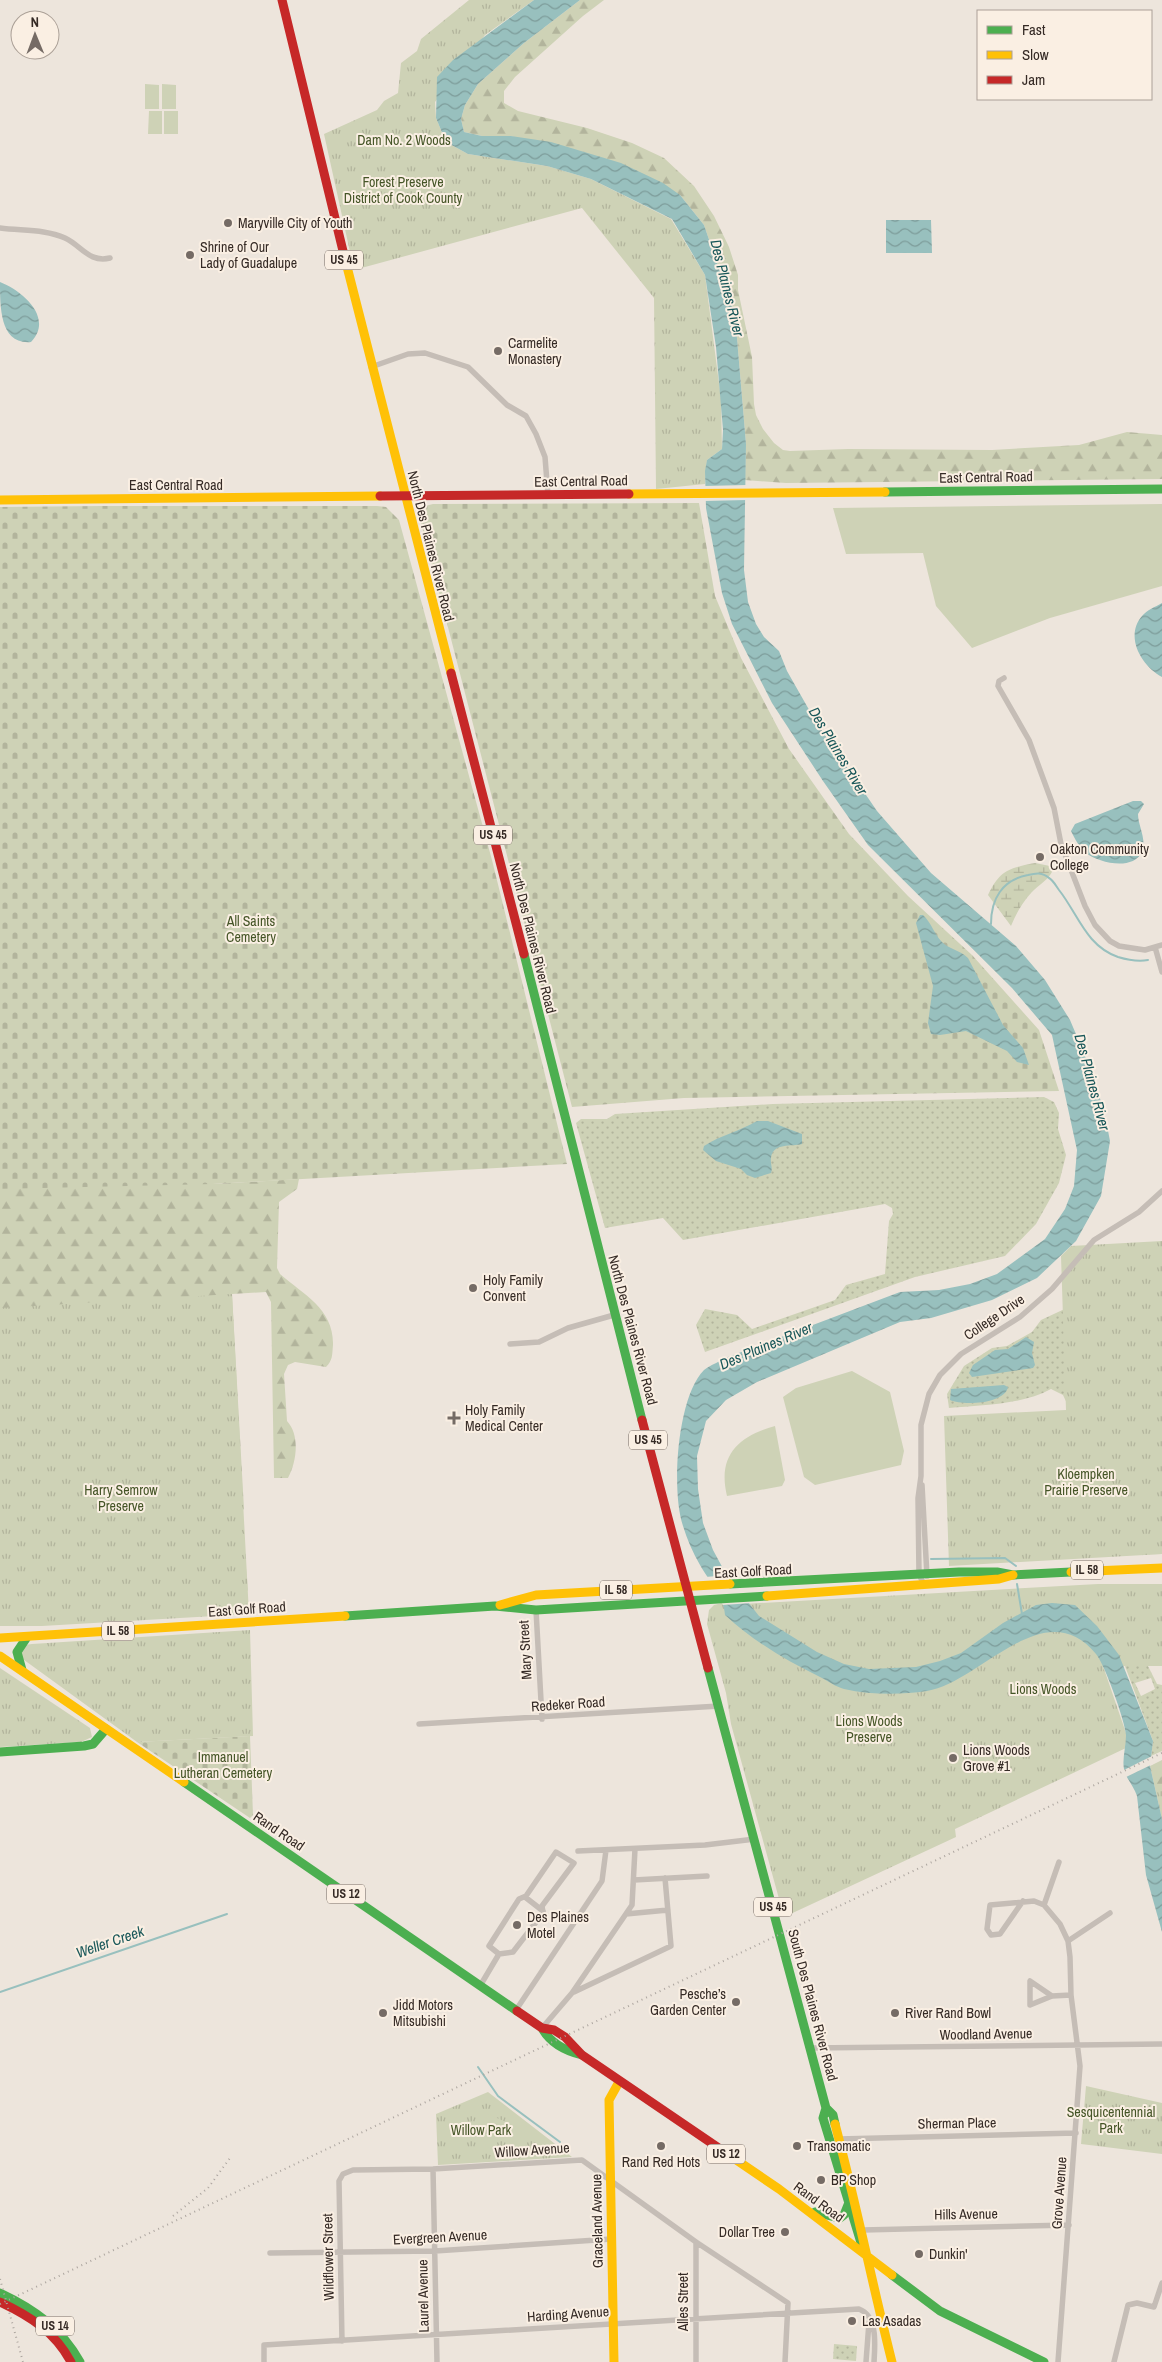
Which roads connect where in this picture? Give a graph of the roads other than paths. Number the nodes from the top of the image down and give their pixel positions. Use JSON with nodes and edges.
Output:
{"nodes":[{"id":1,"x":282,"y":0,"type":"edge"},
{"id":2,"x":0,"y":228,"type":"edge"},
{"id":3,"x":110,"y":258,"type":"dead end"},
{"id":4,"x":370,"y":367,"type":"junction"},
{"id":5,"x":1162,"y":489,"type":"edge"},
{"id":6,"x":548,"y":495,"type":"junction"},
{"id":7,"x":404,"y":496,"type":"junction"},
{"id":8,"x":0,"y":500,"type":"edge"},
{"id":9,"x":1004,"y":678,"type":"dead end"},
{"id":10,"x":1162,"y":945,"type":"edge"},
{"id":11,"x":1155,"y":947,"type":"junction"},
{"id":12,"x":1162,"y":972,"type":"edge"},
{"id":13,"x":1162,"y":1191,"type":"edge"},
{"id":14,"x":614,"y":1315,"type":"junction"},
{"id":15,"x":510,"y":1344,"type":"dead end"},
{"id":16,"x":1162,"y":1568,"type":"edge"},
{"id":17,"x":924,"y":1574,"type":"junction"},
{"id":18,"x":1013,"y":1574,"type":"junction"},
{"id":19,"x":924,"y":1585,"type":"junction"},
{"id":20,"x":687,"y":1588,"type":"junction"},
{"id":21,"x":691,"y":1602,"type":"junction"},
{"id":22,"x":495,"y":1606,"type":"junction"},
{"id":23,"x":536,"y":1610,"type":"junction"},
{"id":24,"x":27,"y":1637,"type":"junction"},
{"id":25,"x":0,"y":1638,"type":"edge"},
{"id":26,"x":0,"y":1656,"type":"edge"},
{"id":27,"x":24,"y":1672,"type":"junction"},
{"id":28,"x":719,"y":1706,"type":"junction"},
{"id":29,"x":542,"y":1719,"type":"junction"},
{"id":30,"x":419,"y":1724,"type":"dead end"},
{"id":31,"x":106,"y":1729,"type":"junction"},
{"id":32,"x":0,"y":1752,"type":"edge"},
{"id":33,"x":754,"y":1839,"type":"junction"},
{"id":34,"x":635,"y":1848,"type":"junction"},
{"id":35,"x":606,"y":1850,"type":"junction"},
{"id":36,"x":578,"y":1851,"type":"dead end"},
{"id":37,"x":1059,"y":1862,"type":"dead end"},
{"id":38,"x":707,"y":1876,"type":"dead end"},
{"id":39,"x":665,"y":1878,"type":"junction"},
{"id":40,"x":634,"y":1880,"type":"junction"},
{"id":41,"x":525,"y":1897,"type":"junction"},
{"id":42,"x":1023,"y":1901,"type":"junction"},
{"id":43,"x":1044,"y":1905,"type":"junction"},
{"id":44,"x":668,"y":1910,"type":"junction"},
{"id":45,"x":543,"y":1911,"type":"junction"},
{"id":46,"x":1110,"y":1913,"type":"dead end"},
{"id":47,"x":626,"y":1914,"type":"junction"},
{"id":48,"x":1068,"y":1941,"type":"junction"},
{"id":49,"x":499,"y":1954,"type":"junction"},
{"id":50,"x":480,"y":1986,"type":"junction"},
{"id":51,"x":572,"y":1993,"type":"junction"},
{"id":52,"x":1071,"y":1995,"type":"junction"},
{"id":53,"x":1052,"y":1996,"type":"junction"},
{"id":54,"x":516,"y":2010,"type":"junction"},
{"id":55,"x":542,"y":2028,"type":"junction"},
{"id":56,"x":1162,"y":2044,"type":"edge"},
{"id":57,"x":1076,"y":2045,"type":"junction"},
{"id":58,"x":810,"y":2048,"type":"junction"},
{"id":59,"x":619,"y":2082,"type":"junction"},
{"id":60,"x":826,"y":2108,"type":"junction"},
{"id":61,"x":1076,"y":2133,"type":"junction"},
{"id":62,"x":839,"y":2139,"type":"junction"},
{"id":63,"x":434,"y":2169,"type":"junction"},
{"id":64,"x":343,"y":2174,"type":"joint"},
{"id":65,"x":610,"y":2181,"type":"junction"},
{"id":66,"x":848,"y":2205,"type":"junction"},
{"id":67,"x":803,"y":2206,"type":"junction"},
{"id":68,"x":1069,"y":2225,"type":"junction"},
{"id":69,"x":863,"y":2230,"type":"junction"},
{"id":70,"x":611,"y":2239,"type":"junction"},
{"id":71,"x":696,"y":2242,"type":"junction"},
{"id":72,"x":435,"y":2251,"type":"junction"},
{"id":73,"x":270,"y":2252,"type":"dead end"},
{"id":74,"x":340,"y":2252,"type":"junction"},
{"id":75,"x":865,"y":2252,"type":"junction"},
{"id":76,"x":1162,"y":2282,"type":"edge"},
{"id":77,"x":0,"y":2293,"type":"edge"},
{"id":78,"x":0,"y":2302,"type":"edge"},
{"id":79,"x":788,"y":2314,"type":"junction"},
{"id":80,"x":869,"y":2319,"type":"junction"},
{"id":81,"x":695,"y":2320,"type":"junction"},
{"id":82,"x":613,"y":2323,"type":"junction"},
{"id":83,"x":436,"y":2335,"type":"junction"},
{"id":84,"x":342,"y":2340,"type":"junction"},
{"id":85,"x":71,"y":2362,"type":"edge"},
{"id":86,"x":80,"y":2362,"type":"edge"},
{"id":87,"x":264,"y":2362,"type":"edge"},
{"id":88,"x":437,"y":2362,"type":"edge"},
{"id":89,"x":614,"y":2362,"type":"edge"},
{"id":90,"x":696,"y":2362,"type":"edge"},
{"id":91,"x":785,"y":2362,"type":"edge"},
{"id":92,"x":866,"y":2362,"type":"edge"},
{"id":93,"x":874,"y":2362,"type":"edge"},
{"id":94,"x":892,"y":2362,"type":"edge"},
{"id":95,"x":1044,"y":2362,"type":"edge"},
{"id":96,"x":1058,"y":2362,"type":"edge"},
{"id":97,"x":1114,"y":2362,"type":"edge"}],
"edges":[{"from":1,"to":4,"type":"main road","name":"North Des Plaines River Road","number":"US 45"},
{"from":2,"to":3,"type":"street"},
{"from":4,"to":6,"type":"street"},
{"from":4,"to":7,"type":"main road","name":"North Des Plaines River Road","number":"US 45"},
{"from":5,"to":6,"type":"main road","name":"East Central Road"},
{"from":6,"to":7,"type":"main road","name":"East Central Road"},
{"from":7,"to":8,"type":"main road","name":"East Central Road"},
{"from":7,"to":14,"type":"main road","name":"North Des Plaines River Road","number":"US 45"},
{"from":9,"to":11,"type":"street"},
{"from":10,"to":11,"type":"street"},
{"from":11,"to":12,"type":"street"},
{"from":13,"to":17,"type":"street","name":"College Drive"},
{"from":14,"to":15,"type":"street"},
{"from":14,"to":20,"type":"main road","name":"North Des Plaines River Road","number":"US 45"},
{"from":16,"to":18,"type":"main road","name":"East Golf Road","number":"IL 58"},
{"from":17,"to":18,"type":"main road","name":"East Golf Road","number":"IL 58"},
{"from":17,"to":19,"type":"street","name":"College Drive"},
{"from":17,"to":20,"type":"main road","name":"East Golf Road","number":"IL 58"},
{"from":18,"to":19,"type":"main road","name":"East Golf Road","number":"IL 58"},
{"from":19,"to":21,"type":"main road","name":"East Golf Road","number":"IL 58"},
{"from":20,"to":21,"type":"main road","name":"North Des Plaines River Road","number":"US 45"},
{"from":20,"to":22,"type":"main road","name":"East Golf Road","number":"IL 58"},
{"from":21,"to":23,"type":"main road","name":"East Golf Road","number":"IL 58"},
{"from":21,"to":28,"type":"main road","name":"North Des Plaines River Road","number":"US 45"},
{"from":22,"to":23,"type":"main road","name":"East Golf Road","number":"IL 58"},
{"from":22,"to":24,"type":"main road","name":"East Golf Road","number":"IL 58"},
{"from":23,"to":29,"type":"street","name":"Mary Street"},
{"from":24,"to":25,"type":"main road","name":"East Golf Road","number":"IL 58"},
{"from":24,"to":27,"type":"main road"},
{"from":26,"to":27,"type":"main road","name":"Rand Road","number":"US 12"},
{"from":27,"to":31,"type":"main road","name":"Rand Road","number":"US 12"},
{"from":28,"to":29,"type":"street","name":"Redeker Road"},
{"from":28,"to":33,"type":"main road","name":"South Des Plaines River Road","number":"US 45"},
{"from":29,"to":30,"type":"street","name":"Redeker Road"},
{"from":31,"to":32,"type":"main road"},
{"from":31,"to":50,"type":"main road","name":"Rand Road","number":"US 12"},
{"from":33,"to":34,"type":"street"},
{"from":33,"to":58,"type":"main road","name":"South Des Plaines River Road","number":"US 45"},
{"from":34,"to":35,"type":"street"},
{"from":34,"to":40,"type":"street"},
{"from":35,"to":36,"type":"street"},
{"from":35,"to":54,"type":"street"},
{"from":37,"to":43,"type":"street"},
{"from":38,"to":39,"type":"street"},
{"from":39,"to":40,"type":"street"},
{"from":39,"to":44,"type":"street"},
{"from":40,"to":47,"type":"street"},
{"from":41,"to":45,"type":"street"},
{"from":41,"to":45,"type":"street"},
{"from":41,"to":49,"type":"street"},
{"from":42,"to":42,"type":"street"},
{"from":42,"to":43,"type":"street"},
{"from":43,"to":48,"type":"street","name":"Grove Avenue"},
{"from":44,"to":47,"type":"street"},
{"from":44,"to":51,"type":"street"},
{"from":45,"to":49,"type":"street"},
{"from":46,"to":48,"type":"street"},
{"from":47,"to":51,"type":"street"},
{"from":48,"to":52,"type":"street","name":"Grove Avenue"},
{"from":49,"to":50,"type":"street"},
{"from":50,"to":54,"type":"main road","name":"Rand Road","number":"US 12"},
{"from":51,"to":55,"type":"street"},
{"from":52,"to":53,"type":"street"},
{"from":52,"to":57,"type":"street","name":"Grove Avenue"},
{"from":53,"to":53,"type":"street"},
{"from":54,"to":55,"type":"main road","name":"Rand Road","number":"US 12"},
{"from":55,"to":59,"type":"main road","name":"Rand Road","number":"US 12"},
{"from":56,"to":57,"type":"street","name":"Woodland Avenue"},
{"from":57,"to":58,"type":"street","name":"Woodland Avenue"},
{"from":57,"to":61,"type":"street","name":"Grove Avenue"},
{"from":58,"to":60,"type":"main road","name":"South Des Plaines River Road","number":"US 45"},
{"from":59,"to":65,"type":"main road","name":"Graceland Avenue"},
{"from":59,"to":67,"type":"main road","name":"Rand Road","number":"US 12"},
{"from":60,"to":62,"type":"main road","name":"South Des Plaines River Road","number":"US 45"},
{"from":60,"to":66,"type":"main road","name":"South Des Plaines River Road","number":"US 45"},
{"from":61,"to":62,"type":"street","name":"Sherman Place"},
{"from":61,"to":68,"type":"street","name":"Grove Avenue"},
{"from":62,"to":69,"type":"main road","name":"South Des Plaines River Road","number":"US 45"},
{"from":63,"to":64,"type":"street","name":"Willow Avenue"},
{"from":63,"to":65,"type":"street","name":"Willow Avenue"},
{"from":63,"to":72,"type":"street","name":"Laurel Avenue"},
{"from":64,"to":74,"type":"street","name":"Wildflower Street"},
{"from":65,"to":70,"type":"main road","name":"Graceland Avenue"},
{"from":65,"to":71,"type":"street","name":"Willow Avenue"},
{"from":66,"to":67,"type":"main road"},
{"from":66,"to":75,"type":"main road","name":"South Des Plaines River Road","number":"US 45"},
{"from":67,"to":75,"type":"main road","name":"Rand Road","number":"US 12"},
{"from":68,"to":69,"type":"street","name":"Hills Avenue"},
{"from":68,"to":96,"type":"street","name":"Grove Avenue"},
{"from":69,"to":75,"type":"main road","name":"South Des Plaines River Road","number":"US 45"},
{"from":70,"to":72,"type":"street","name":"Evergreen Avenue"},
{"from":70,"to":82,"type":"main road","name":"Graceland Avenue"},
{"from":71,"to":79,"type":"street","name":"Willow Avenue"},
{"from":71,"to":81,"type":"street","name":"Alles Street"},
{"from":72,"to":74,"type":"street","name":"Evergreen Avenue"},
{"from":72,"to":83,"type":"street","name":"Laurel Avenue"},
{"from":73,"to":74,"type":"street","name":"Evergreen Avenue"},
{"from":74,"to":84,"type":"street","name":"Wildflower Street"},
{"from":75,"to":94,"type":"main road","name":"South Des Plaines River Road"},
{"from":75,"to":95,"type":"main road","name":"Rand Road"},
{"from":76,"to":97,"type":"street"},
{"from":77,"to":86,"type":"main road","number":"US 14"},
{"from":78,"to":85,"type":"main road","number":"US 14"},
{"from":79,"to":80,"type":"street","name":"Harding Avenue"},
{"from":79,"to":81,"type":"street","name":"Harding Avenue"},
{"from":79,"to":91,"type":"street"},
{"from":80,"to":92,"type":"street"},
{"from":80,"to":93,"type":"street"},
{"from":81,"to":82,"type":"street","name":"Harding Avenue"},
{"from":81,"to":90,"type":"street","name":"Alles Street"},
{"from":82,"to":83,"type":"street","name":"Harding Avenue"},
{"from":82,"to":89,"type":"main road","name":"Graceland Avenue"},
{"from":83,"to":84,"type":"street","name":"Harding Avenue"},
{"from":83,"to":88,"type":"street","name":"Laurel Avenue"},
{"from":84,"to":87,"type":"street","name":"Harding Avenue"}]}
